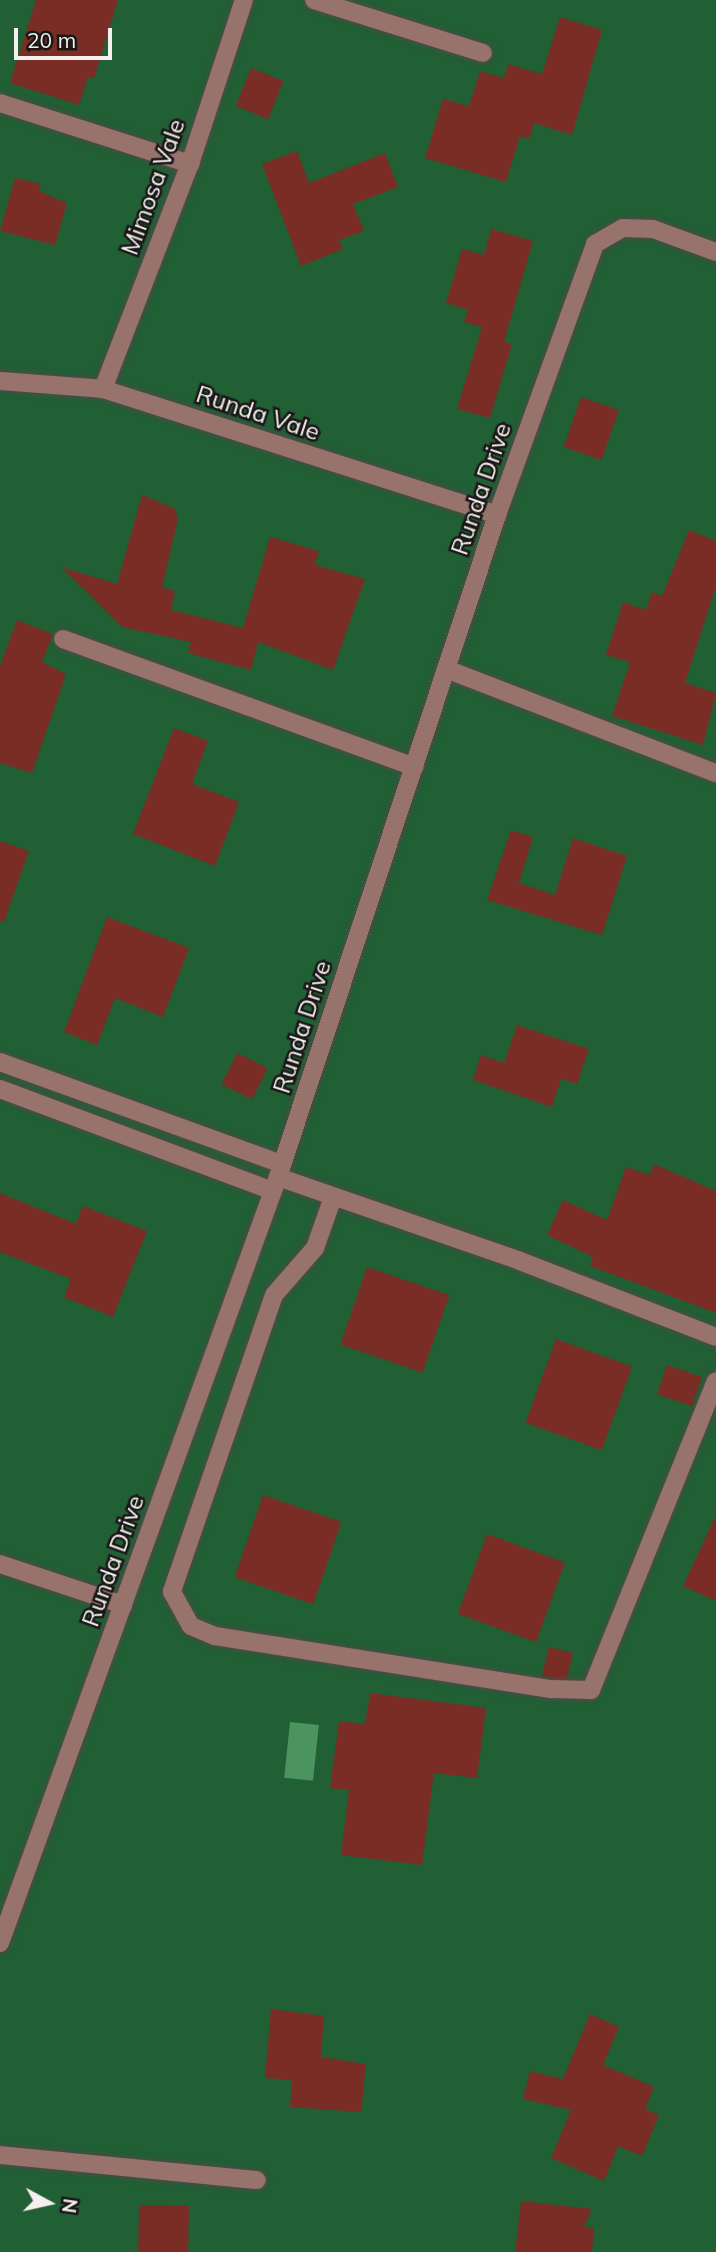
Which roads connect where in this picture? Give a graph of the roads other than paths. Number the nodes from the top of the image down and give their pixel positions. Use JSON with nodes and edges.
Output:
{"nodes":[{"id":1,"x":244,"y":0,"type":"edge"},
{"id":2,"x":314,"y":0,"type":"edge"},
{"id":3,"x":483,"y":53,"type":"dead end"},
{"id":4,"x":0,"y":103,"type":"edge"},
{"id":5,"x":190,"y":164,"type":"junction"},
{"id":6,"x":716,"y":252,"type":"edge"},
{"id":7,"x":0,"y":381,"type":"edge"},
{"id":8,"x":103,"y":389,"type":"junction"},
{"id":9,"x":497,"y":515,"type":"junction"},
{"id":10,"x":63,"y":639,"type":"dead end"},
{"id":11,"x":446,"y":669,"type":"junction"},
{"id":12,"x":414,"y":767,"type":"junction"},
{"id":13,"x":716,"y":772,"type":"edge"},
{"id":14,"x":0,"y":1062,"type":"edge"},
{"id":15,"x":0,"y":1089,"type":"edge"},
{"id":16,"x":278,"y":1178,"type":"junction"},
{"id":17,"x":333,"y":1197,"type":"junction"},
{"id":18,"x":716,"y":1337,"type":"edge"},
{"id":19,"x":716,"y":1381,"type":"edge"},
{"id":20,"x":0,"y":1563,"type":"edge"},
{"id":21,"x":123,"y":1605,"type":"junction"},
{"id":22,"x":0,"y":1943,"type":"edge"},
{"id":23,"x":0,"y":2154,"type":"edge"},
{"id":24,"x":257,"y":2180,"type":"dead end"}],
"edges":[{"from":1,"to":5,"type":"street","name":"Mimosa Vale"},
{"from":2,"to":3,"type":"street"},
{"from":4,"to":5,"type":"street"},
{"from":5,"to":8,"type":"street","name":"Mimosa Vale"},
{"from":6,"to":9,"type":"street","name":"Runda Drive"},
{"from":7,"to":8,"type":"street","name":"Runda Vale"},
{"from":8,"to":9,"type":"street","name":"Runda Vale"},
{"from":9,"to":11,"type":"street","name":"Runda Drive"},
{"from":10,"to":12,"type":"street"},
{"from":11,"to":12,"type":"street","name":"Runda Drive"},
{"from":11,"to":13,"type":"street"},
{"from":12,"to":16,"type":"street","name":"Runda Drive"},
{"from":14,"to":16,"type":"street"},
{"from":15,"to":16,"type":"street"},
{"from":16,"to":17,"type":"street"},
{"from":16,"to":21,"type":"street","name":"Runda Drive"},
{"from":17,"to":18,"type":"street"},
{"from":17,"to":19,"type":"street"},
{"from":20,"to":21,"type":"street"},
{"from":21,"to":22,"type":"street","name":"Runda Drive"},
{"from":23,"to":24,"type":"street"}]}
